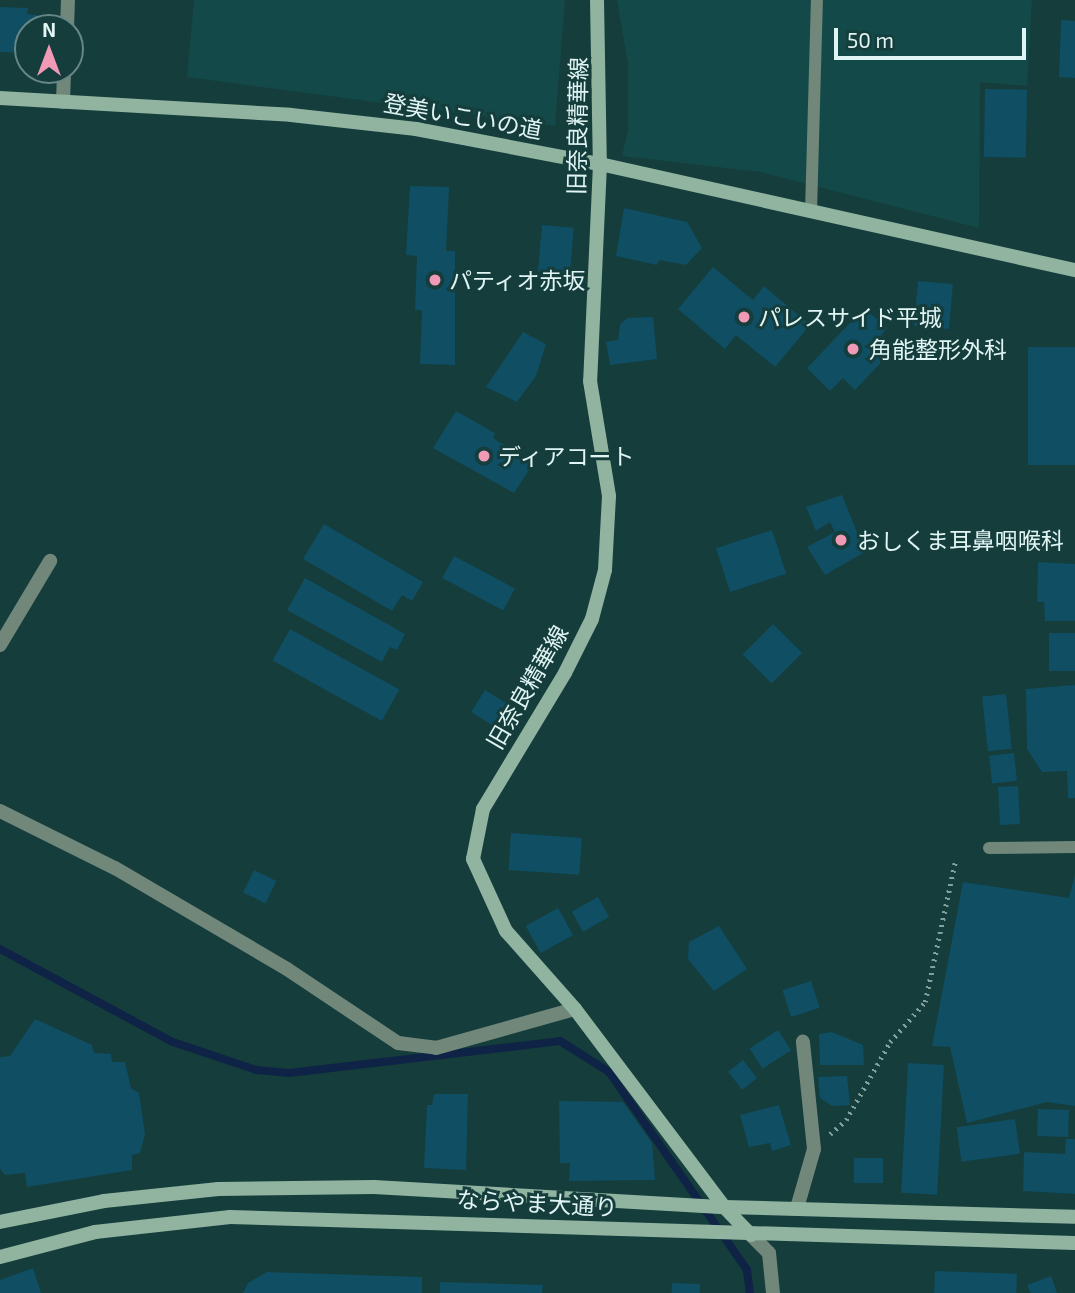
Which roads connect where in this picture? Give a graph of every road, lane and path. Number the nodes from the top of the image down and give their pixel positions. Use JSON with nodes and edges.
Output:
{"nodes":[{"id":1,"x":597,"y":0,"type":"edge"},
{"id":2,"x":817,"y":0,"type":"edge"},
{"id":3,"x":63,"y":84,"type":"edge"},
{"id":4,"x":0,"y":98,"type":"edge"},
{"id":5,"x":62,"y":102,"type":"junction"},
{"id":6,"x":600,"y":164,"type":"junction"},
{"id":7,"x":811,"y":212,"type":"junction"},
{"id":8,"x":1075,"y":270,"type":"edge"},
{"id":9,"x":50,"y":561,"type":"dead end"},
{"id":10,"x":0,"y":645,"type":"edge"},
{"id":11,"x":0,"y":811,"type":"edge"},
{"id":12,"x":1075,"y":847,"type":"edge"},
{"id":13,"x":989,"y":848,"type":"dead end"},
{"id":14,"x":955,"y":862,"type":"dead end"},
{"id":15,"x":575,"y":1009,"type":"junction"},
{"id":16,"x":803,"y":1042,"type":"dead end"},
{"id":17,"x":814,"y":1149,"type":"junction"},
{"id":18,"x":724,"y":1206,"type":"junction"},
{"id":19,"x":797,"y":1208,"type":"junction"},
{"id":20,"x":1075,"y":1217,"type":"edge"},
{"id":21,"x":0,"y":1222,"type":"edge"},
{"id":22,"x":751,"y":1235,"type":"junction"},
{"id":23,"x":1075,"y":1242,"type":"edge"},
{"id":24,"x":0,"y":1257,"type":"edge"},
{"id":25,"x":773,"y":1293,"type":"edge"}],
"edges":[{"from":1,"to":6,"type":"street","name":"旧奈良精華線"},
{"from":2,"to":7,"type":"lane"},
{"from":3,"to":5,"type":"street"},
{"from":4,"to":5,"type":"street","name":"登美いこいの道"},
{"from":5,"to":6,"type":"street","name":"登美いこいの道"},
{"from":6,"to":7,"type":"street","name":"登美いこいの道"},
{"from":6,"to":15,"type":"street","name":"旧奈良精華線"},
{"from":7,"to":8,"type":"street","name":"登美いこいの道"},
{"from":9,"to":10,"type":"street"},
{"from":11,"to":15,"type":"street"},
{"from":12,"to":13,"type":"lane"},
{"from":14,"to":17,"type":"path"},
{"from":15,"to":18,"type":"street","name":"旧奈良精華線"},
{"from":16,"to":17,"type":"street"},
{"from":17,"to":19,"type":"street"},
{"from":18,"to":19,"type":"street","name":"ならやま大通り"},
{"from":18,"to":21,"type":"street","name":"ならやま大通り"},
{"from":18,"to":22,"type":"street","name":"旧奈良精華線"},
{"from":19,"to":20,"type":"street","name":"ならやま大通り"},
{"from":22,"to":23,"type":"street","name":"ならやま大通り"},
{"from":22,"to":24,"type":"street","name":"ならやま大通り"},
{"from":22,"to":25,"type":"street","name":"旧奈良精華線"}]}
